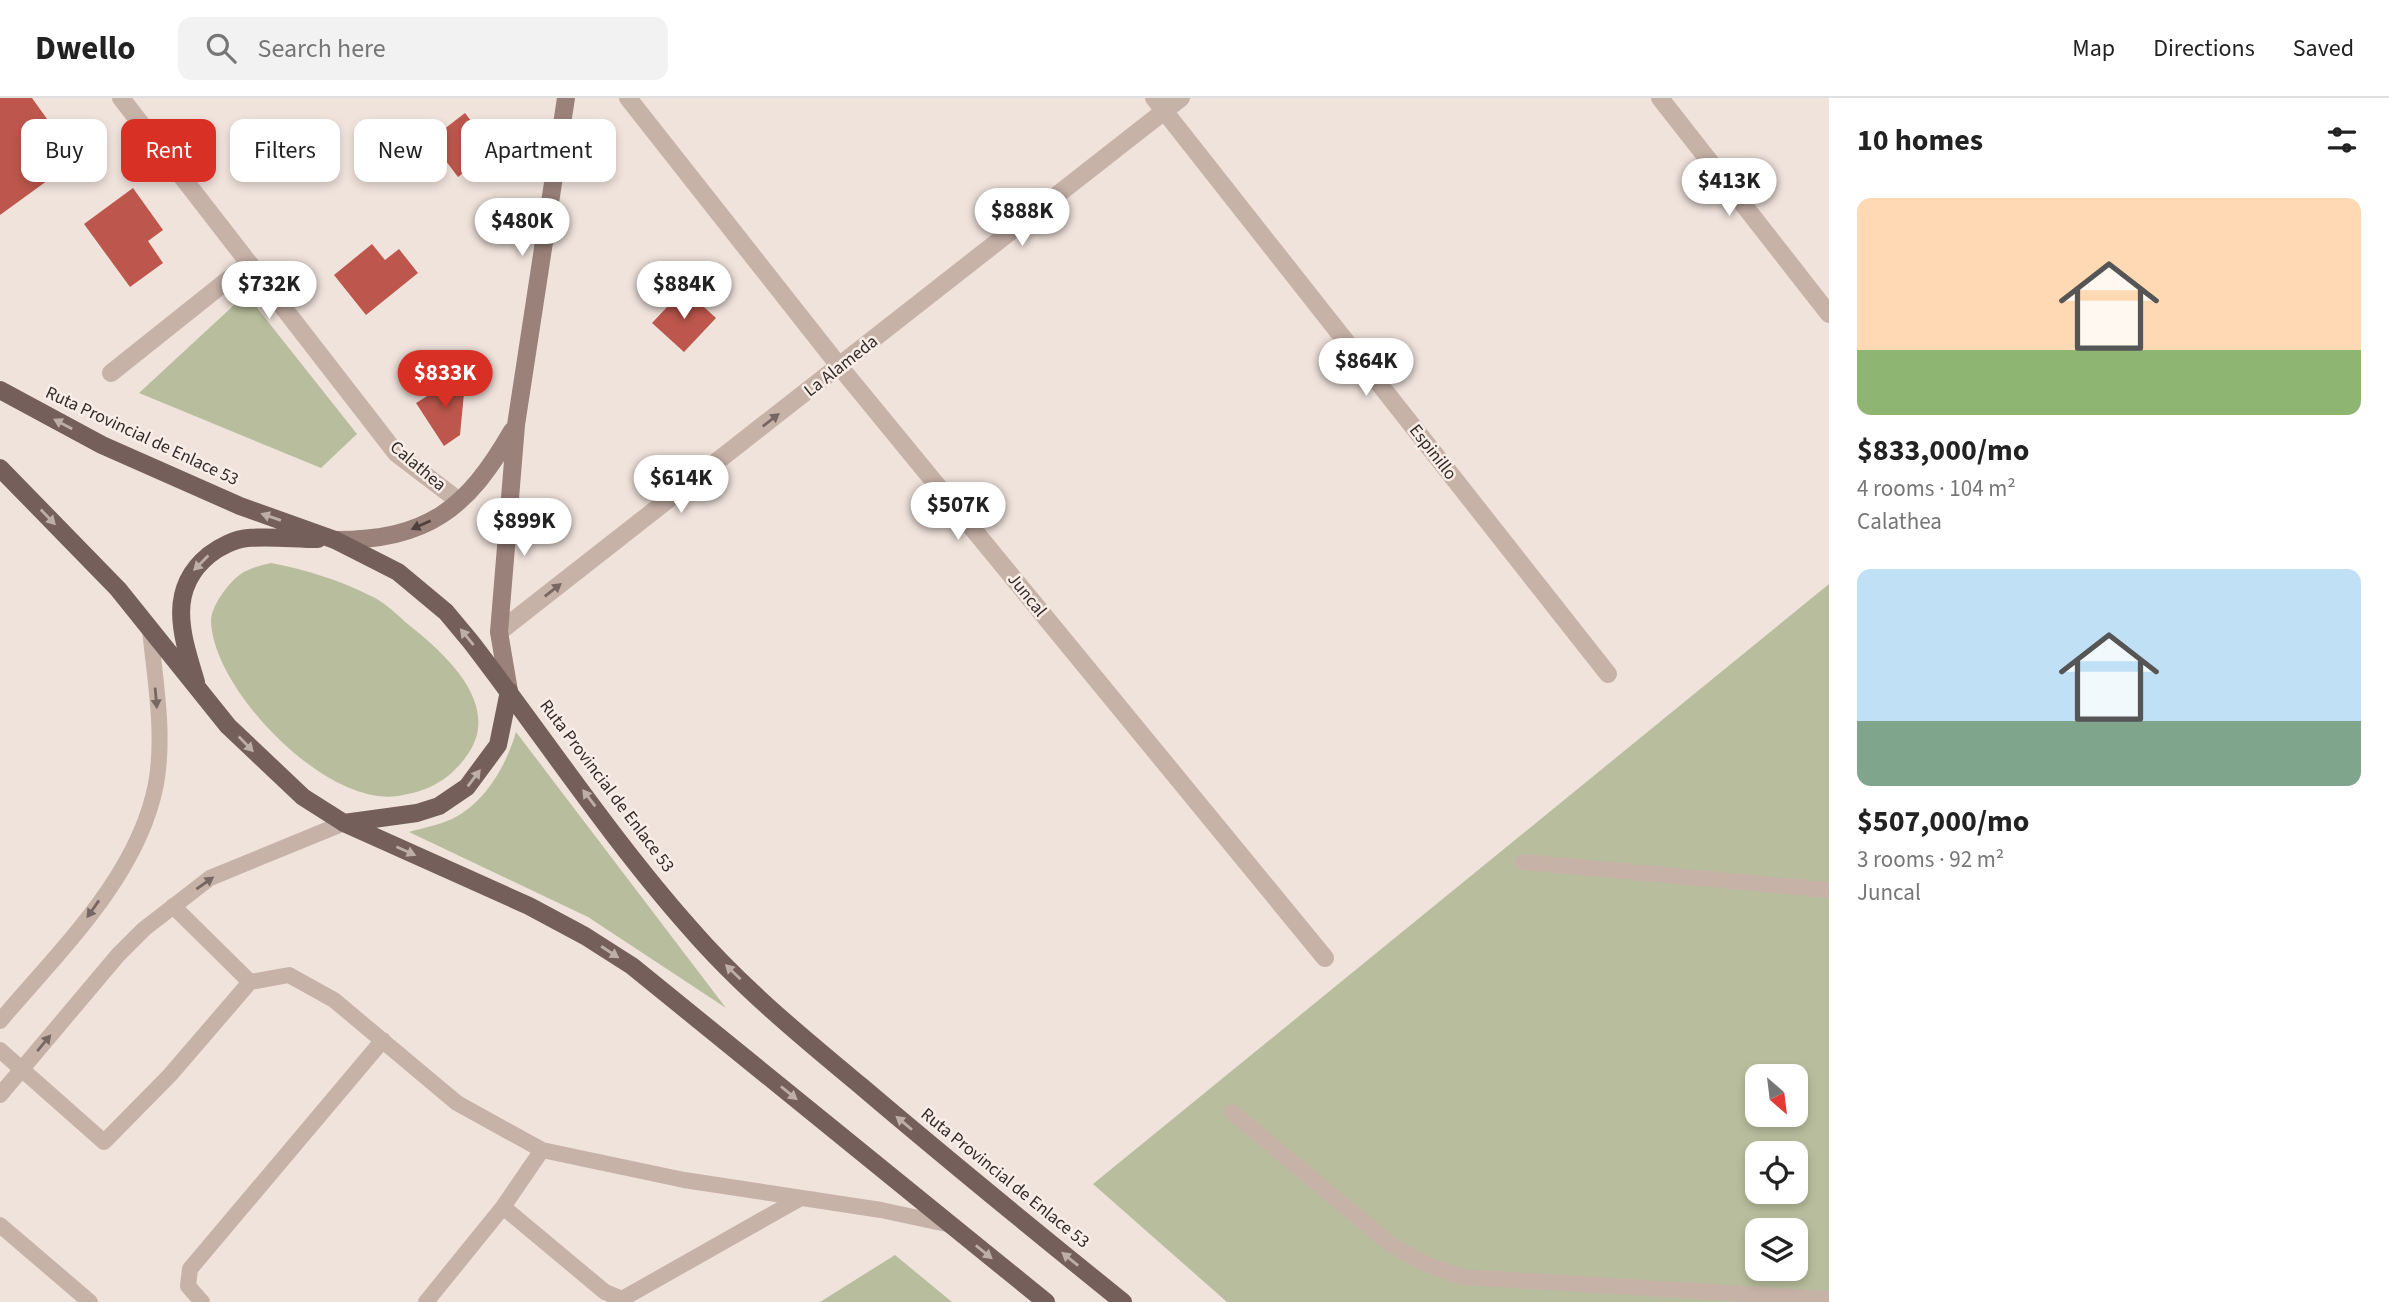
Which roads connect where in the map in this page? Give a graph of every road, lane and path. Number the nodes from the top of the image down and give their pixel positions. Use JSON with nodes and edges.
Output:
{"nodes":[{"id":1,"x":121,"y":98,"type":"edge"},
{"id":2,"x":566,"y":98,"type":"edge"},
{"id":3,"x":628,"y":98,"type":"edge"},
{"id":4,"x":1181,"y":98,"type":"edge"},
{"id":5,"x":1660,"y":98,"type":"edge"},
{"id":6,"x":1160,"y":105,"type":"edge"},
{"id":7,"x":249,"y":263,"type":"junction"},
{"id":8,"x":1829,"y":314,"type":"edge"},
{"id":9,"x":840,"y":367,"type":"junction"},
{"id":10,"x":111,"y":373,"type":"dead end"},
{"id":11,"x":0,"y":390,"type":"edge"},
{"id":12,"x":516,"y":425,"type":"junction"},
{"id":13,"x":0,"y":468,"type":"edge"},
{"id":14,"x":459,"y":501,"type":"junction"},
{"id":15,"x":335,"y":540,"type":"junction"},
{"id":16,"x":150,"y":630,"type":"junction"},
{"id":17,"x":499,"y":632,"type":"junction"},
{"id":18,"x":1608,"y":674,"type":"dead end"},
{"id":19,"x":509,"y":691,"type":"junction"},
{"id":20,"x":200,"y":694,"type":"junction"},
{"id":21,"x":344,"y":823,"type":"junction"},
{"id":22,"x":1523,"y":862,"type":"dead end"},
{"id":23,"x":1829,"y":890,"type":"edge"},
{"id":24,"x":173,"y":906,"type":"junction"},
{"id":25,"x":1325,"y":958,"type":"dead end"},
{"id":26,"x":250,"y":982,"type":"junction"},
{"id":27,"x":0,"y":1021,"type":"edge"},
{"id":28,"x":383,"y":1040,"type":"junction"},
{"id":29,"x":0,"y":1050,"type":"edge"},
{"id":30,"x":21,"y":1070,"type":"junction"},
{"id":31,"x":0,"y":1095,"type":"edge"},
{"id":32,"x":1232,"y":1112,"type":"dead end"},
{"id":33,"x":542,"y":1150,"type":"junction"},
{"id":34,"x":799,"y":1199,"type":"junction"},
{"id":35,"x":503,"y":1207,"type":"junction"},
{"id":36,"x":0,"y":1225,"type":"edge"},
{"id":37,"x":951,"y":1225,"type":"junction"},
{"id":38,"x":1829,"y":1299,"type":"edge"},
{"id":39,"x":90,"y":1302,"type":"edge"},
{"id":40,"x":202,"y":1302,"type":"edge"},
{"id":41,"x":426,"y":1302,"type":"edge"},
{"id":42,"x":1046,"y":1302,"type":"edge"},
{"id":43,"x":1123,"y":1302,"type":"edge"}],
"edges":[{"from":1,"to":7,"type":"street","name":"Calathea"},
{"from":2,"to":12,"type":"main road"},
{"from":3,"to":9,"type":"street","name":"Juncal"},
{"from":4,"to":6,"type":"street","name":"La Alameda"},
{"from":5,"to":8,"type":"street"},
{"from":6,"to":9,"type":"street","name":"La Alameda"},
{"from":6,"to":18,"type":"street","name":"Espinillo"},
{"from":7,"to":10,"type":"street"},
{"from":7,"to":14,"type":"street","name":"Calathea"},
{"from":17,"to":9,"type":"street","name":"La Alameda","one_way":true},
{"from":9,"to":25,"type":"street","name":"Juncal"},
{"from":15,"to":11,"type":"main road","name":"Ruta Provincial de Enlace 53","one_way":true},
{"from":12,"to":14,"type":"main road"},
{"from":12,"to":17,"type":"main road"},
{"from":13,"to":16,"type":"main road","one_way":true},
{"from":14,"to":15,"type":"main road","one_way":true},
{"from":19,"to":15,"type":"main road","name":"Ruta Provincial de Enlace 53","one_way":true},
{"from":15,"to":20,"type":"main road","one_way":true},
{"from":16,"to":20,"type":"main road"},
{"from":16,"to":27,"type":"lane","one_way":true},
{"from":17,"to":19,"type":"main road"},
{"from":21,"to":19,"type":"main road","one_way":true},
{"from":43,"to":19,"type":"main road","name":"Ruta Provincial de Enlace 53","one_way":true},
{"from":20,"to":21,"type":"main road","one_way":true},
{"from":24,"to":21,"type":"lane","one_way":true},
{"from":21,"to":37,"type":"main road","one_way":true},
{"from":22,"to":23,"type":"lane"},
{"from":24,"to":26,"type":"lane"},
{"from":30,"to":24,"type":"lane","one_way":true},
{"from":26,"to":28,"type":"lane"},
{"from":26,"to":30,"type":"lane"},
{"from":28,"to":33,"type":"lane"},
{"from":28,"to":40,"type":"lane"},
{"from":29,"to":30,"type":"lane"},
{"from":30,"to":31,"type":"lane"},
{"from":32,"to":38,"type":"lane"},
{"from":33,"to":34,"type":"lane"},
{"from":33,"to":35,"type":"lane"},
{"from":34,"to":35,"type":"lane"},
{"from":34,"to":37,"type":"lane"},
{"from":35,"to":41,"type":"lane"},
{"from":36,"to":39,"type":"lane"},
{"from":37,"to":42,"type":"main road","one_way":true}]}
